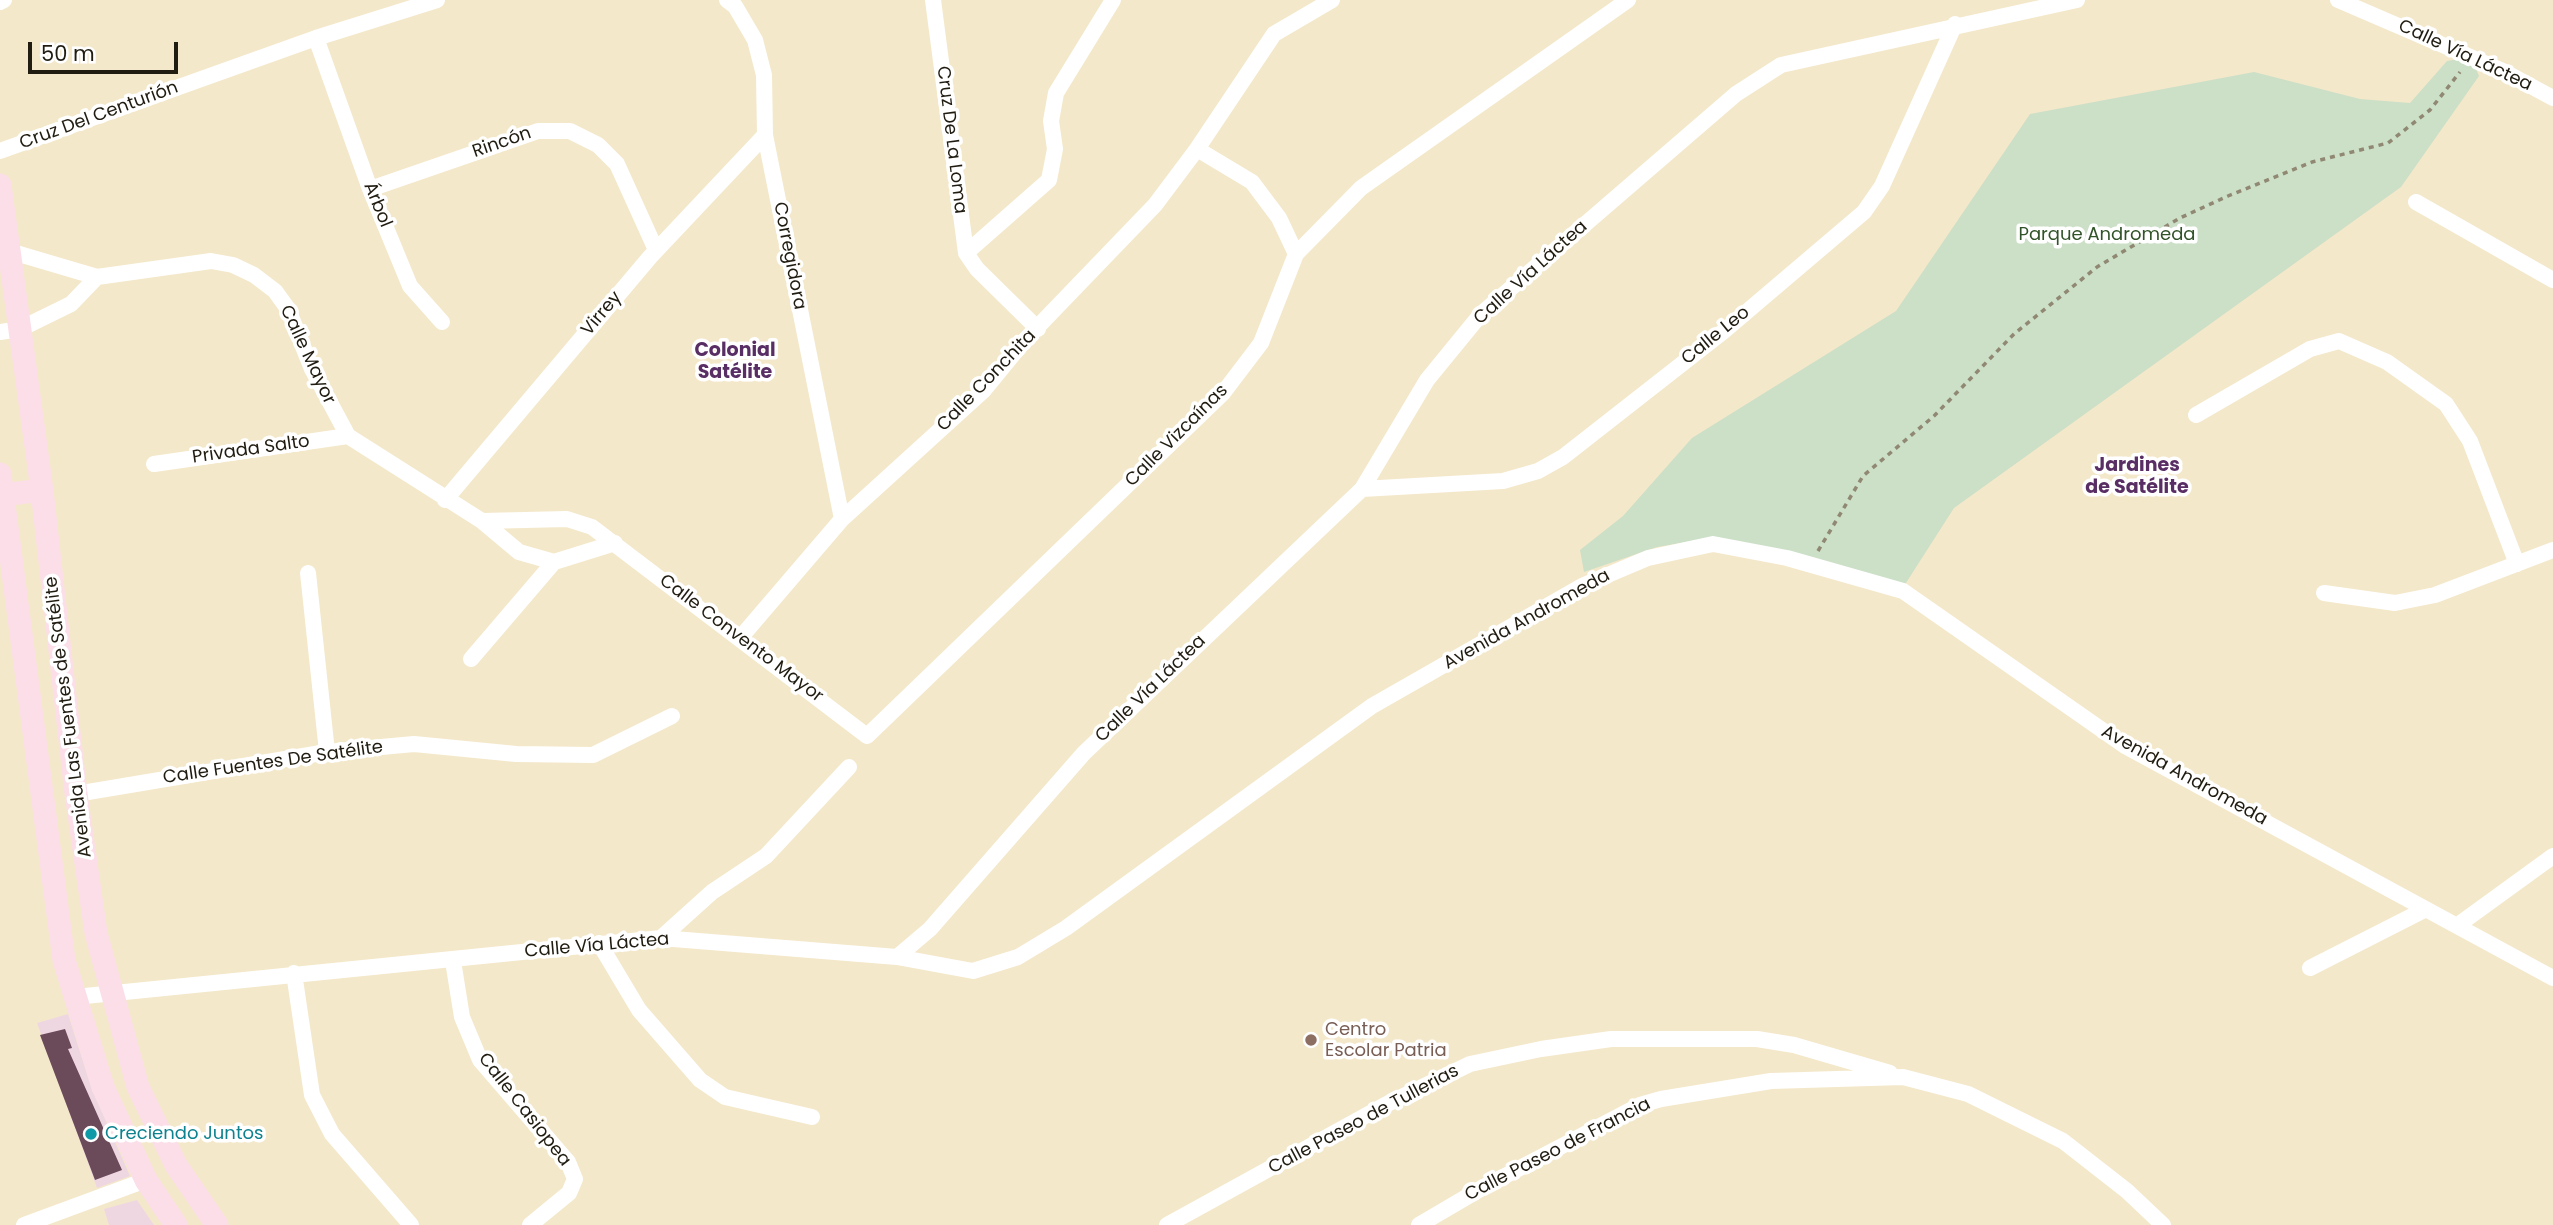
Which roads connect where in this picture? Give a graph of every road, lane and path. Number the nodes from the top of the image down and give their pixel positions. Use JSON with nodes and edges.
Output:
{"nodes":[{"id":1,"x":437,"y":0,"type":"edge"},
{"id":2,"x":727,"y":0,"type":"edge"},
{"id":3,"x":933,"y":0,"type":"edge"},
{"id":4,"x":1113,"y":0,"type":"edge"},
{"id":5,"x":1332,"y":0,"type":"edge"},
{"id":6,"x":1628,"y":0,"type":"edge"},
{"id":7,"x":2077,"y":0,"type":"edge"},
{"id":8,"x":2338,"y":0,"type":"edge"},
{"id":9,"x":1955,"y":24,"type":"junction"},
{"id":10,"x":316,"y":38,"type":"junction"},
{"id":11,"x":2471,"y":57,"type":"junction"},
{"id":12,"x":2553,"y":98,"type":"edge"},
{"id":13,"x":765,"y":135,"type":"junction"},
{"id":14,"x":1197,"y":149,"type":"junction"},
{"id":15,"x":0,"y":151,"type":"edge"},
{"id":16,"x":0,"y":185,"type":"edge"},
{"id":17,"x":370,"y":189,"type":"junction"},
{"id":18,"x":2416,"y":202,"type":"dead end"},
{"id":19,"x":656,"y":250,"type":"junction"},
{"id":20,"x":9,"y":251,"type":"junction"},
{"id":21,"x":966,"y":253,"type":"junction"},
{"id":22,"x":1296,"y":254,"type":"junction"},
{"id":23,"x":97,"y":277,"type":"junction"},
{"id":24,"x":2553,"y":280,"type":"edge"},
{"id":25,"x":442,"y":322,"type":"dead end"},
{"id":26,"x":1038,"y":329,"type":"junction"},
{"id":27,"x":10,"y":330,"type":"edge"},
{"id":28,"x":2196,"y":415,"type":"dead end"},
{"id":29,"x":348,"y":436,"type":"junction"},
{"id":30,"x":154,"y":464,"type":"dead end"},
{"id":31,"x":1,"y":484,"type":"edge"},
{"id":32,"x":1362,"y":489,"type":"junction"},
{"id":33,"x":42,"y":490,"type":"junction"},
{"id":34,"x":445,"y":500,"type":"junction"},
{"id":35,"x":842,"y":519,"type":"junction"},
{"id":36,"x":482,"y":520,"type":"junction"},
{"id":37,"x":615,"y":543,"type":"junction"},
{"id":38,"x":2553,"y":551,"type":"edge"},
{"id":39,"x":554,"y":562,"type":"junction"},
{"id":40,"x":1810,"y":564,"type":"junction"},
{"id":41,"x":2517,"y":564,"type":"junction"},
{"id":42,"x":308,"y":573,"type":"dead end"},
{"id":43,"x":2324,"y":593,"type":"dead end"},
{"id":44,"x":741,"y":638,"type":"junction"},
{"id":45,"x":471,"y":659,"type":"dead end"},
{"id":46,"x":671,"y":716,"type":"dead end"},
{"id":47,"x":867,"y":736,"type":"joint"},
{"id":48,"x":327,"y":752,"type":"junction"},
{"id":49,"x":849,"y":767,"type":"dead end"},
{"id":50,"x":76,"y":794,"type":"junction"},
{"id":51,"x":2553,"y":856,"type":"edge"},
{"id":52,"x":2426,"y":909,"type":"junction"},
{"id":53,"x":2458,"y":925,"type":"junction"},
{"id":54,"x":661,"y":938,"type":"junction"},
{"id":55,"x":599,"y":943,"type":"junction"},
{"id":56,"x":897,"y":957,"type":"junction"},
{"id":57,"x":453,"y":961,"type":"junction"},
{"id":58,"x":2309,"y":968,"type":"dead end"},
{"id":59,"x":294,"y":973,"type":"junction"},
{"id":60,"x":2553,"y":978,"type":"edge"},
{"id":61,"x":112,"y":995,"type":"junction"},
{"id":62,"x":75,"y":997,"type":"junction"},
{"id":63,"x":1903,"y":1077,"type":"junction"},
{"id":64,"x":812,"y":1117,"type":"dead end"},
{"id":65,"x":146,"y":1180,"type":"junction"},
{"id":66,"x":24,"y":1225,"type":"edge"},
{"id":67,"x":176,"y":1225,"type":"edge"},
{"id":68,"x":217,"y":1225,"type":"edge"},
{"id":69,"x":411,"y":1225,"type":"edge"},
{"id":70,"x":530,"y":1225,"type":"edge"},
{"id":71,"x":1167,"y":1225,"type":"edge"},
{"id":72,"x":1419,"y":1225,"type":"edge"},
{"id":73,"x":2163,"y":1225,"type":"edge"}],
"edges":[{"from":1,"to":10,"type":"street","name":"Cruz Del Centurión"},
{"from":2,"to":13,"type":"street","name":"Corregidora"},
{"from":3,"to":21,"type":"street","name":"Cruz De La Loma"},
{"from":4,"to":21,"type":"street"},
{"from":5,"to":14,"type":"street","name":"Calle Conchita"},
{"from":6,"to":22,"type":"street","name":"Calle Vizcaínas"},
{"from":7,"to":9,"type":"street","name":"Calle Vía Láctea"},
{"from":8,"to":11,"type":"street","name":"Calle Vía Láctea"},
{"from":9,"to":32,"type":"street","name":"Calle Vía Láctea"},
{"from":9,"to":32,"type":"street","name":"Calle Leo"},
{"from":10,"to":15,"type":"street","name":"Cruz Del Centurión"},
{"from":10,"to":17,"type":"street","name":"Árbol"},
{"from":11,"to":12,"type":"street","name":"Calle Vía Láctea"},
{"from":11,"to":40,"type":"path"},
{"from":13,"to":19,"type":"street","name":"Virrey"},
{"from":13,"to":35,"type":"street","name":"Corregidora"},
{"from":14,"to":22,"type":"street"},
{"from":14,"to":26,"type":"street","name":"Calle Conchita"},
{"from":16,"to":20,"type":"main road","name":"Avenida Las Fuentes de Satélite"},
{"from":17,"to":19,"type":"street","name":"Rincón"},
{"from":17,"to":25,"type":"street","name":"Árbol"},
{"from":18,"to":24,"type":"street"},
{"from":19,"to":34,"type":"street","name":"Virrey"},
{"from":20,"to":23,"type":"street","name":"Calle Mayor"},
{"from":20,"to":27,"type":"main road","name":"Avenida Las Fuentes de Satélite"},
{"from":21,"to":26,"type":"street"},
{"from":22,"to":47,"type":"street","name":"Calle Vizcaínas"},
{"from":23,"to":27,"type":"street"},
{"from":23,"to":29,"type":"street","name":"Calle Mayor"},
{"from":26,"to":35,"type":"street","name":"Calle Conchita"},
{"from":27,"to":33,"type":"main road","name":"Avenida Las Fuentes de Satélite"},
{"from":28,"to":41,"type":"street"},
{"from":29,"to":30,"type":"street","name":"Privada Salto"},
{"from":29,"to":34,"type":"street","name":"Calle Convento Mayor"},
{"from":31,"to":33,"type":"main road"},
{"from":31,"to":62,"type":"main road","name":"Avenida Las Fuentes de Satélite"},
{"from":32,"to":56,"type":"street","name":"Calle Vía Láctea"},
{"from":33,"to":50,"type":"main road","name":"Avenida Las Fuentes de Satélite"},
{"from":34,"to":36,"type":"street","name":"Calle Convento Mayor"},
{"from":35,"to":44,"type":"street","name":"Calle Conchita"},
{"from":36,"to":37,"type":"street","name":"Calle Convento Mayor"},
{"from":36,"to":39,"type":"street","name":"Calle Convento Mayor"},
{"from":37,"to":39,"type":"street"},
{"from":37,"to":44,"type":"street","name":"Calle Convento Mayor"},
{"from":38,"to":41,"type":"street"},
{"from":39,"to":45,"type":"street"},
{"from":40,"to":52,"type":"street","name":"Avenida Andromeda"},
{"from":40,"to":56,"type":"street","name":"Avenida Andromeda"},
{"from":41,"to":43,"type":"street"},
{"from":42,"to":48,"type":"street"},
{"from":44,"to":47,"type":"street","name":"Calle Convento Mayor"},
{"from":46,"to":48,"type":"street","name":"Calle Fuentes De Satélite"},
{"from":48,"to":50,"type":"street","name":"Calle Fuentes De Satélite"},
{"from":49,"to":54,"type":"street"},
{"from":50,"to":61,"type":"main road","name":"Avenida Las Fuentes de Satélite"},
{"from":51,"to":53,"type":"street"},
{"from":52,"to":53,"type":"street","name":"Avenida Andromeda"},
{"from":52,"to":58,"type":"street"},
{"from":53,"to":60,"type":"street","name":"Avenida Andromeda"},
{"from":54,"to":55,"type":"street","name":"Calle Vía Láctea"},
{"from":54,"to":56,"type":"street","name":"Calle Vía Láctea"},
{"from":55,"to":57,"type":"street","name":"Calle Vía Láctea"},
{"from":55,"to":64,"type":"street"},
{"from":57,"to":59,"type":"street","name":"Calle Vía Láctea"},
{"from":57,"to":70,"type":"street","name":"Calle Casiopea"},
{"from":59,"to":61,"type":"street","name":"Calle Vía Láctea"},
{"from":59,"to":69,"type":"street"},
{"from":61,"to":62,"type":"street","name":"Calle Vía Láctea"},
{"from":61,"to":68,"type":"main road","name":"Avenida Las Fuentes de Satélite"},
{"from":62,"to":65,"type":"main road","name":"Avenida Las Fuentes de Satélite"},
{"from":63,"to":71,"type":"street","name":"Calle Paseo de Tullerias"},
{"from":63,"to":72,"type":"street","name":"Calle Paseo de Francia"},
{"from":63,"to":73,"type":"street","name":"Calle Paseo de Francia"},
{"from":65,"to":66,"type":"street"},
{"from":65,"to":67,"type":"main road","name":"Avenida Las Fuentes de Satélite"}]}
